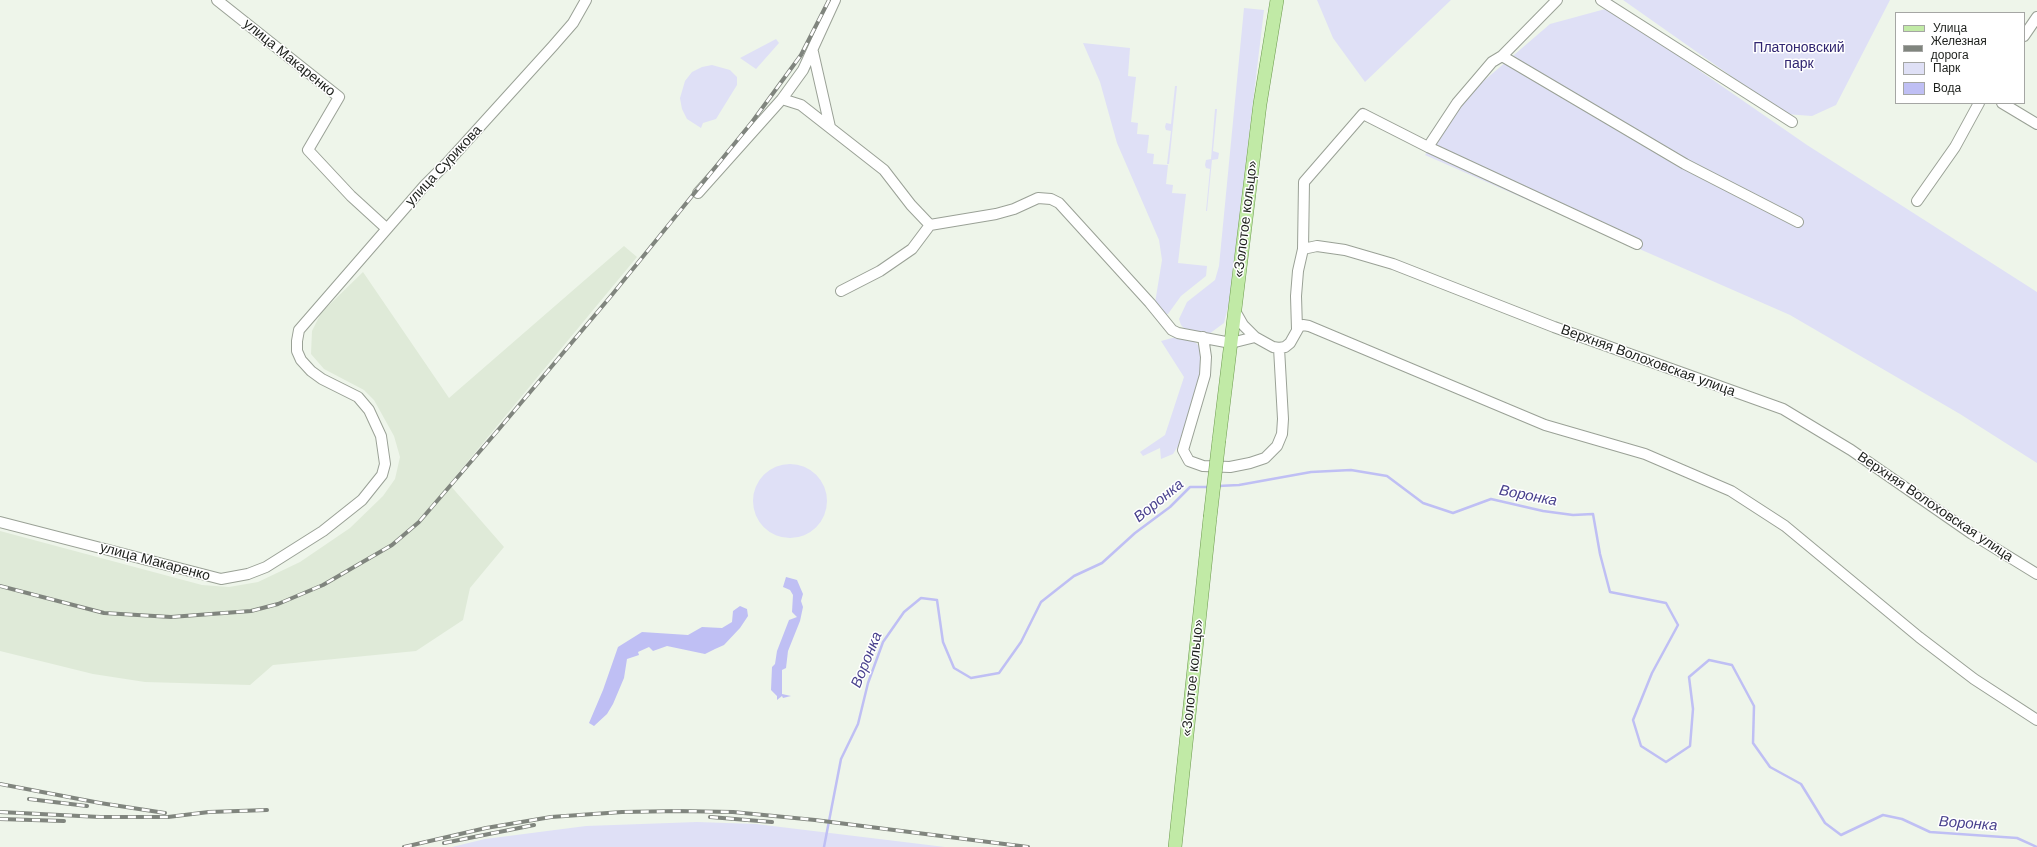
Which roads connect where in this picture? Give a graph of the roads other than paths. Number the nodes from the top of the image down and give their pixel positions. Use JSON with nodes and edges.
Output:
{"nodes":[{"id":1,"x":217,"y":0,"type":"edge"},
{"id":2,"x":586,"y":0,"type":"edge"},
{"id":3,"x":835,"y":0,"type":"edge"},
{"id":4,"x":1277,"y":0,"type":"edge"},
{"id":5,"x":1557,"y":0,"type":"edge"},
{"id":6,"x":1601,"y":0,"type":"edge"},
{"id":7,"x":2037,"y":17,"type":"edge"},
{"id":8,"x":2025,"y":35,"type":"edge"},
{"id":9,"x":813,"y":52,"type":"junction"},
{"id":10,"x":1502,"y":56,"type":"junction"},
{"id":11,"x":782,"y":99,"type":"junction"},
{"id":12,"x":1979,"y":104,"type":"edge"},
{"id":13,"x":2004,"y":104,"type":"edge"},
{"id":14,"x":1792,"y":122,"type":"dead end"},
{"id":15,"x":2037,"y":124,"type":"edge"},
{"id":16,"x":830,"y":127,"type":"junction"},
{"id":17,"x":1428,"y":148,"type":"junction"},
{"id":18,"x":698,"y":194,"type":"dead end"},
{"id":19,"x":1917,"y":201,"type":"dead end"},
{"id":20,"x":1798,"y":222,"type":"dead end"},
{"id":21,"x":930,"y":225,"type":"junction"},
{"id":22,"x":386,"y":228,"type":"junction"},
{"id":23,"x":1637,"y":244,"type":"dead end"},
{"id":24,"x":1303,"y":249,"type":"junction"},
{"id":25,"x":840,"y":291,"type":"dead end"},
{"id":26,"x":1235,"y":311,"type":"junction"},
{"id":27,"x":1297,"y":329,"type":"junction"},
{"id":28,"x":299,"y":330,"type":"joint"},
{"id":29,"x":1255,"y":337,"type":"junction"},
{"id":30,"x":1203,"y":338,"type":"junction"},
{"id":31,"x":1231,"y":343,"type":"junction"},
{"id":32,"x":1280,"y":348,"type":"junction"},
{"id":33,"x":0,"y":522,"type":"edge"},
{"id":34,"x":2037,"y":574,"type":"edge"},
{"id":35,"x":2037,"y":720,"type":"edge"},
{"id":36,"x":1175,"y":843,"type":"edge"}],
"edges":[{"from":1,"to":22,"type":"street","name":"улица Макаренко"},
{"from":2,"to":22,"type":"street","name":"улица Сурикова"},
{"from":3,"to":9,"type":"street"},
{"from":4,"to":26,"type":"main road","name":"«Золотое кольцо»"},
{"from":5,"to":10,"type":"street"},
{"from":6,"to":14,"type":"street"},
{"from":7,"to":8,"type":"street"},
{"from":9,"to":11,"type":"street"},
{"from":9,"to":16,"type":"street"},
{"from":10,"to":17,"type":"street"},
{"from":10,"to":20,"type":"street"},
{"from":11,"to":16,"type":"street"},
{"from":11,"to":18,"type":"street"},
{"from":12,"to":19,"type":"street"},
{"from":13,"to":15,"type":"street"},
{"from":16,"to":21,"type":"street"},
{"from":17,"to":23,"type":"street"},
{"from":17,"to":24,"type":"street"},
{"from":21,"to":25,"type":"street"},
{"from":21,"to":30,"type":"street"},
{"from":22,"to":28,"type":"street","name":"улица Сурикова"},
{"from":24,"to":27,"type":"street"},
{"from":24,"to":34,"type":"street","name":"Верхняя Волоховская улица"},
{"from":26,"to":29,"type":"street"},
{"from":26,"to":31,"type":"main road","name":"«Золотое кольцо»"},
{"from":27,"to":32,"type":"street"},
{"from":27,"to":35,"type":"street"},
{"from":28,"to":33,"type":"street","name":"улица Макаренко"},
{"from":29,"to":31,"type":"street"},
{"from":29,"to":32,"type":"street"},
{"from":30,"to":31,"type":"street"},
{"from":30,"to":32,"type":"street"},
{"from":31,"to":36,"type":"main road","name":"«Золотое кольцо»","bridge":true}]}
